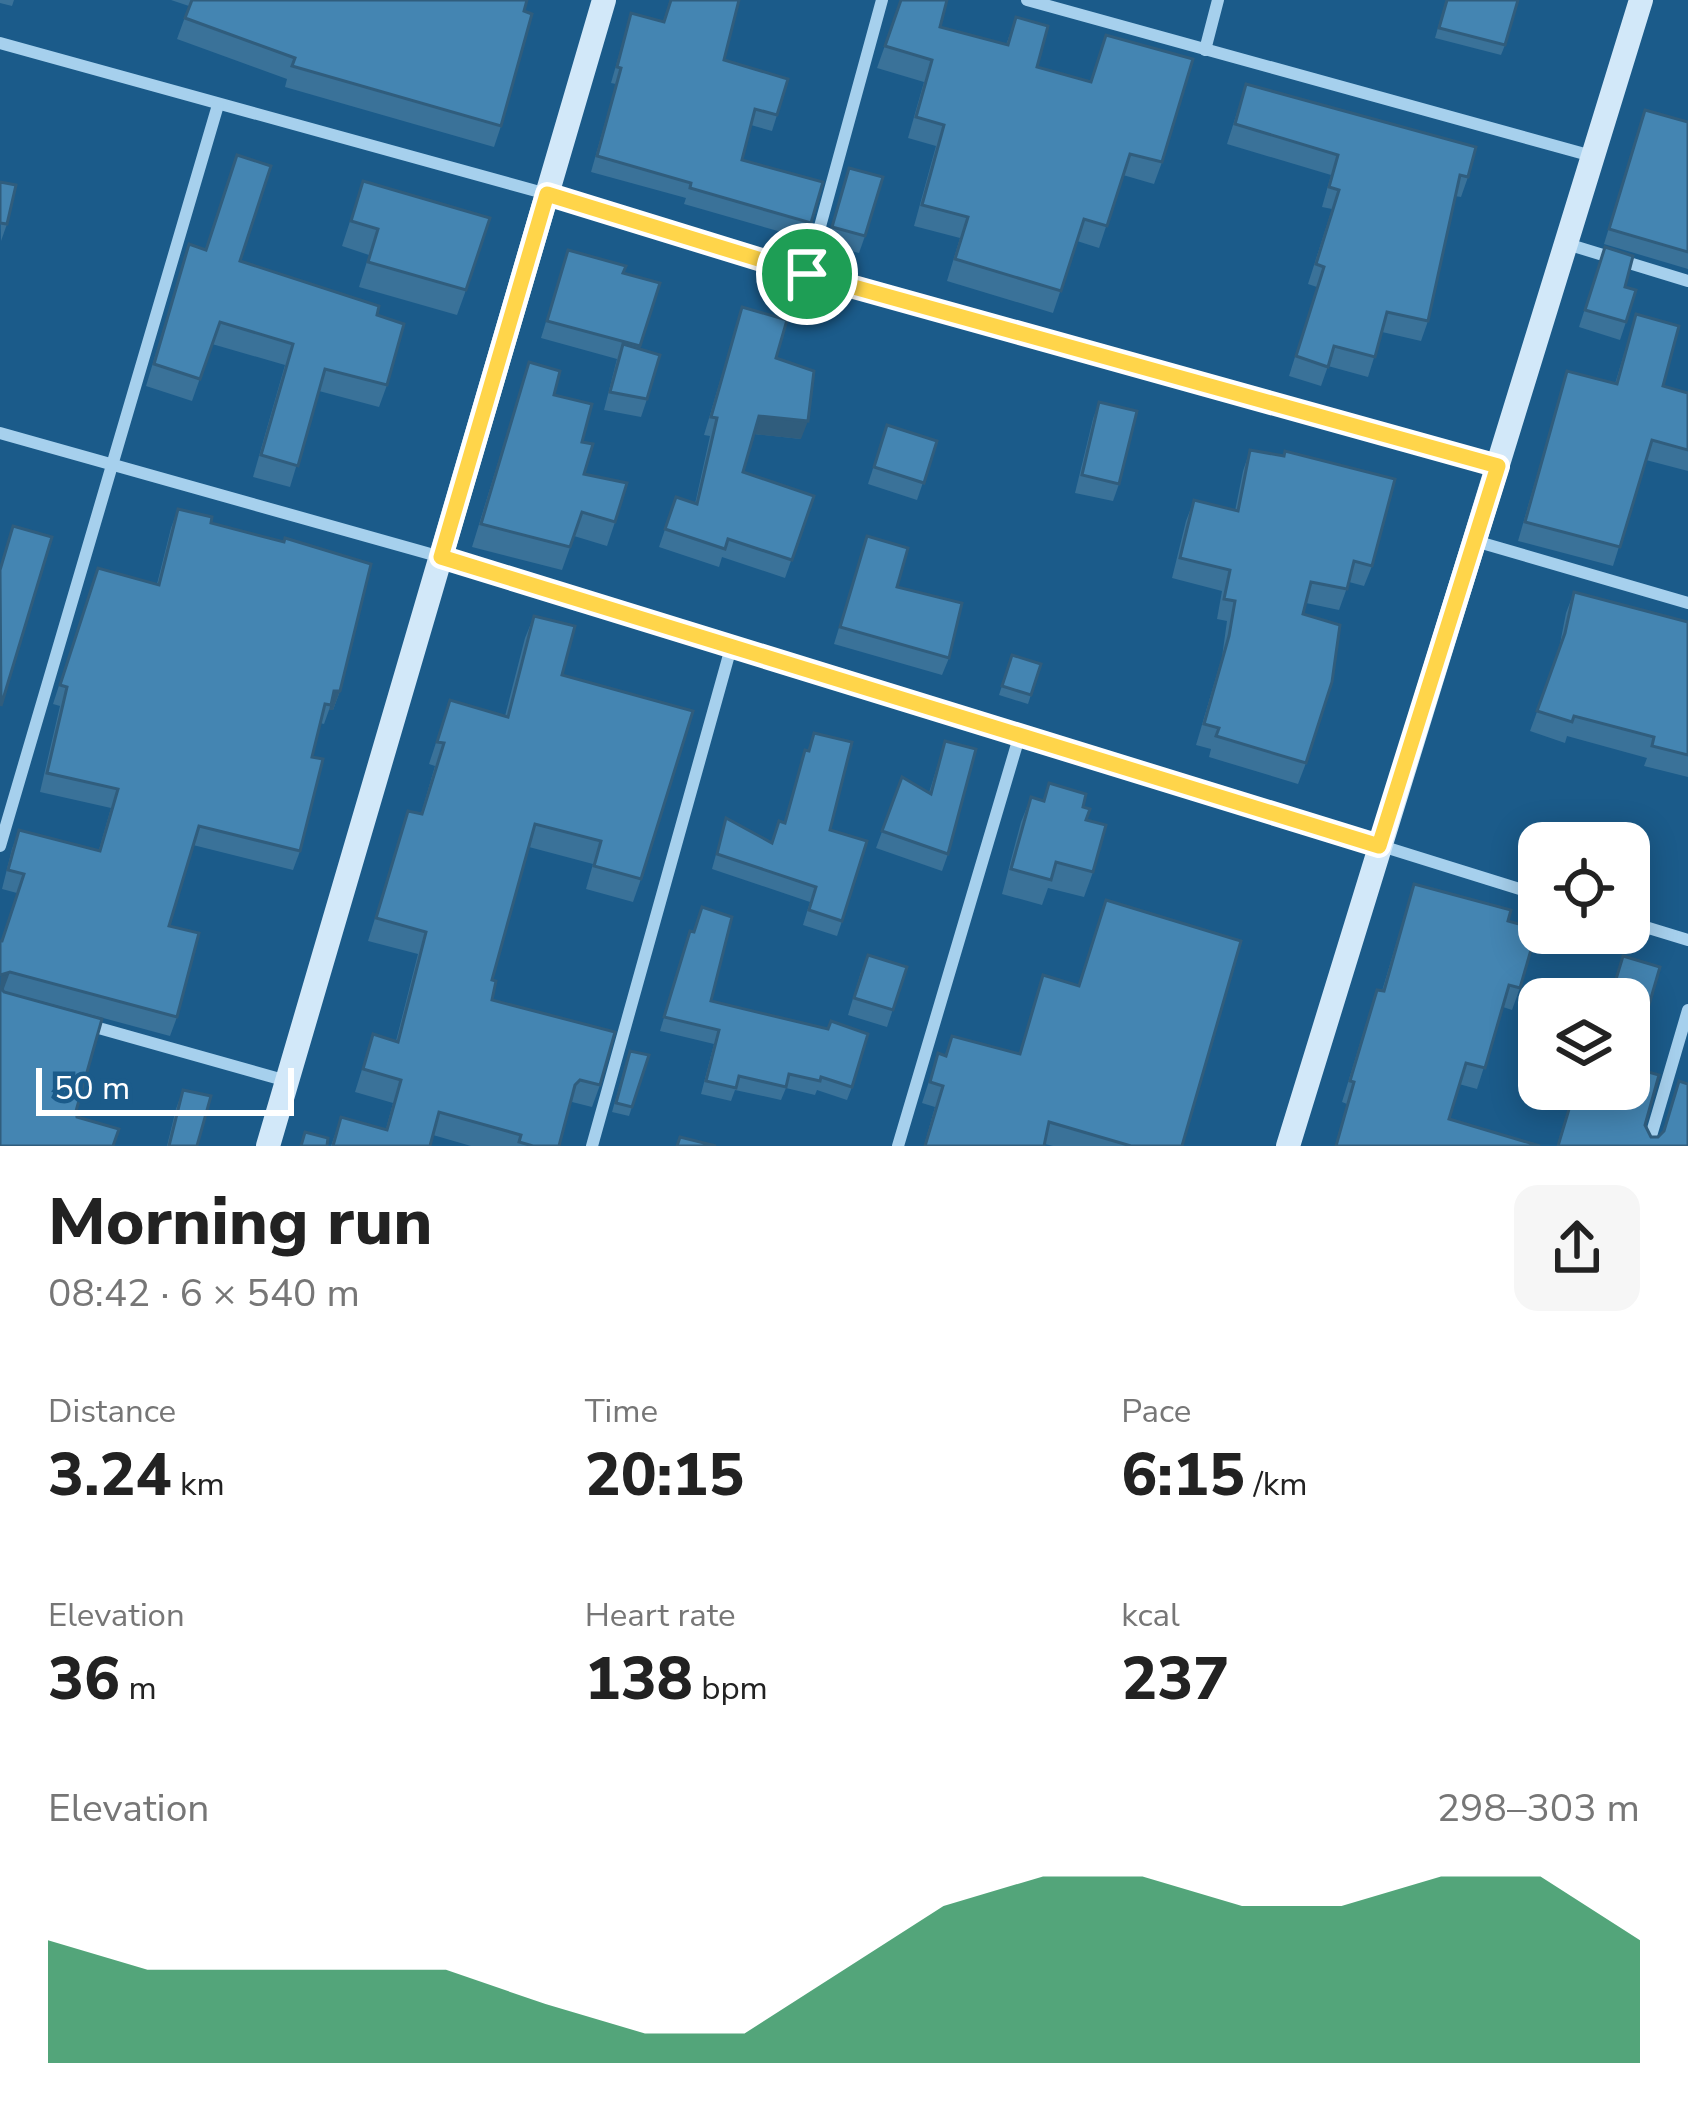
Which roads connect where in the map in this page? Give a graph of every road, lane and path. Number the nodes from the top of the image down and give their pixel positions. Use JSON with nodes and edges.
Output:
{"nodes":[{"id":1,"x":604,"y":0,"type":"edge"},
{"id":2,"x":882,"y":0,"type":"edge"},
{"id":3,"x":1027,"y":0,"type":"edge"},
{"id":4,"x":1218,"y":0,"type":"edge"},
{"id":5,"x":1641,"y":0,"type":"edge"},
{"id":6,"x":0,"y":44,"type":"edge"},
{"id":7,"x":1204,"y":50,"type":"junction"},
{"id":8,"x":218,"y":105,"type":"junction"},
{"id":9,"x":1592,"y":156,"type":"junction"},
{"id":10,"x":547,"y":194,"type":"junction"},
{"id":11,"x":1568,"y":244,"type":"junction"},
{"id":12,"x":807,"y":274,"type":"junction"},
{"id":13,"x":1688,"y":281,"type":"edge"},
{"id":14,"x":0,"y":433,"type":"edge"},
{"id":15,"x":110,"y":465,"type":"junction"},
{"id":16,"x":1498,"y":466,"type":"junction"},
{"id":17,"x":1475,"y":541,"type":"junction"},
{"id":18,"x":441,"y":557,"type":"junction"},
{"id":19,"x":1688,"y":603,"type":"edge"},
{"id":20,"x":732,"y":644,"type":"junction"},
{"id":21,"x":1020,"y":734,"type":"junction"},
{"id":22,"x":0,"y":846,"type":"edge"},
{"id":23,"x":1379,"y":846,"type":"junction"},
{"id":24,"x":1518,"y":889,"type":"edge"},
{"id":25,"x":1650,"y":928,"type":"edge"},
{"id":26,"x":1688,"y":940,"type":"edge"},
{"id":27,"x":1688,"y":1010,"type":"edge"},
{"id":28,"x":66,"y":1019,"type":"edge"},
{"id":29,"x":287,"y":1081,"type":"junction"},
{"id":30,"x":268,"y":1146,"type":"edge"},
{"id":31,"x":592,"y":1146,"type":"edge"},
{"id":32,"x":898,"y":1146,"type":"edge"},
{"id":33,"x":1288,"y":1146,"type":"edge"},
{"id":34,"x":1648,"y":1146,"type":"edge"}],
"edges":[{"from":1,"to":10,"type":"street"},
{"from":2,"to":12,"type":"street"},
{"from":3,"to":7,"type":"street"},
{"from":4,"to":7,"type":"street"},
{"from":5,"to":9,"type":"street"},
{"from":6,"to":8,"type":"street"},
{"from":7,"to":9,"type":"street"},
{"from":8,"to":10,"type":"street"},
{"from":8,"to":15,"type":"street"},
{"from":9,"to":11,"type":"street"},
{"from":10,"to":12,"type":"street"},
{"from":10,"to":18,"type":"street"},
{"from":11,"to":13,"type":"street"},
{"from":11,"to":16,"type":"street"},
{"from":12,"to":16,"type":"street"},
{"from":14,"to":15,"type":"street"},
{"from":15,"to":18,"type":"street"},
{"from":15,"to":22,"type":"street"},
{"from":16,"to":17,"type":"street"},
{"from":17,"to":19,"type":"street"},
{"from":17,"to":23,"type":"street"},
{"from":18,"to":20,"type":"street"},
{"from":18,"to":29,"type":"street"},
{"from":20,"to":21,"type":"street"},
{"from":20,"to":31,"type":"street"},
{"from":21,"to":23,"type":"street"},
{"from":21,"to":32,"type":"street"},
{"from":23,"to":24,"type":"street"},
{"from":23,"to":33,"type":"street"},
{"from":25,"to":26,"type":"street"},
{"from":27,"to":34,"type":"street"},
{"from":28,"to":29,"type":"street"},
{"from":29,"to":30,"type":"street"}]}
